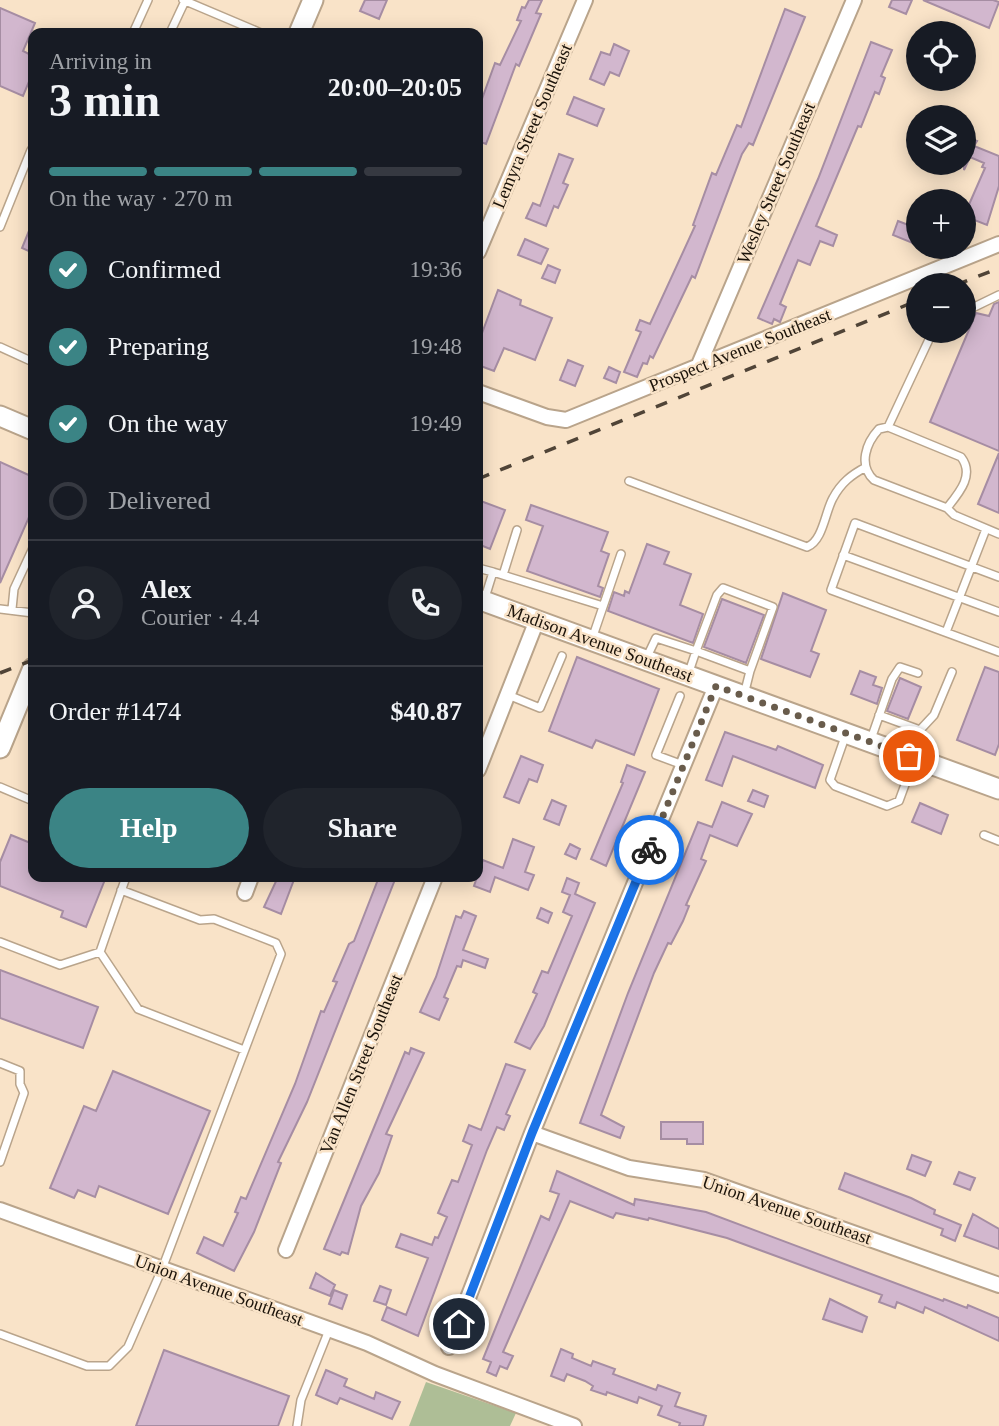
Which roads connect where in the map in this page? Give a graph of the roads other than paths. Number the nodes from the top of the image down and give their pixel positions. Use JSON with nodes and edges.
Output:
{"nodes":[{"id":1,"x":148,"y":0,"type":"edge"},
{"id":2,"x":184,"y":0,"type":"edge"},
{"id":3,"x":313,"y":0,"type":"edge"},
{"id":4,"x":586,"y":0,"type":"edge"},
{"id":5,"x":854,"y":0,"type":"edge"},
{"id":6,"x":134,"y":28,"type":"edge"},
{"id":7,"x":172,"y":28,"type":"edge"},
{"id":8,"x":248,"y":28,"type":"edge"},
{"id":9,"x":301,"y":28,"type":"edge"},
{"id":10,"x":28,"y":157,"type":"edge"},
{"id":11,"x":0,"y":227,"type":"edge"},
{"id":12,"x":483,"y":240,"type":"edge"},
{"id":13,"x":999,"y":244,"type":"edge"},
{"id":14,"x":999,"y":295,"type":"edge"},
{"id":15,"x":976,"y":306,"type":"edge"},
{"id":16,"x":927,"y":343,"type":"edge"},
{"id":17,"x":0,"y":347,"type":"edge"},
{"id":18,"x":28,"y":360,"type":"edge"},
{"id":19,"x":698,"y":367,"type":"junction"},
{"id":20,"x":483,"y":394,"type":"edge"},
{"id":21,"x":0,"y":416,"type":"edge"},
{"id":22,"x":28,"y":428,"type":"edge"},
{"id":23,"x":888,"y":428,"type":"junction"},
{"id":24,"x":866,"y":467,"type":"junction"},
{"id":25,"x":629,"y":481,"type":"dead end"},
{"id":26,"x":947,"y":508,"type":"junction"},
{"id":27,"x":986,"y":529,"type":"junction"},
{"id":28,"x":517,"y":530,"type":"dead end"},
{"id":29,"x":999,"y":534,"type":"edge"},
{"id":30,"x":621,"y":554,"type":"dead end"},
{"id":31,"x":843,"y":555,"type":"junction"},
{"id":32,"x":28,"y":559,"type":"edge"},
{"id":33,"x":971,"y":567,"type":"junction"},
{"id":34,"x":483,"y":569,"type":"edge"},
{"id":35,"x":493,"y":572,"type":"junction"},
{"id":36,"x":503,"y":575,"type":"junction"},
{"id":37,"x":999,"y":577,"type":"edge"},
{"id":38,"x":483,"y":595,"type":"edge"},
{"id":39,"x":960,"y":598,"type":"junction"},
{"id":40,"x":483,"y":601,"type":"edge"},
{"id":41,"x":603,"y":606,"type":"junction"},
{"id":42,"x":0,"y":609,"type":"edge"},
{"id":43,"x":12,"y":609,"type":"junction"},
{"id":44,"x":28,"y":612,"type":"edge"},
{"id":45,"x":999,"y":612,"type":"edge"},
{"id":46,"x":537,"y":620,"type":"junction"},
{"id":47,"x":946,"y":632,"type":"junction"},
{"id":48,"x":592,"y":640,"type":"junction"},
{"id":49,"x":696,"y":652,"type":"junction"},
{"id":50,"x":999,"y":652,"type":"edge"},
{"id":51,"x":562,"y":656,"type":"dead end"},
{"id":52,"x":646,"y":660,"type":"junction"},
{"id":53,"x":750,"y":671,"type":"junction"},
{"id":54,"x":952,"y":672,"type":"dead end"},
{"id":55,"x":918,"y":673,"type":"dead end"},
{"id":56,"x":688,"y":676,"type":"junction"},
{"id":57,"x":716,"y":686,"type":"junction"},
{"id":58,"x":508,"y":695,"type":"junction"},
{"id":59,"x":680,"y":696,"type":"dead end"},
{"id":60,"x":744,"y":696,"type":"junction"},
{"id":61,"x":27,"y":700,"type":"edge"},
{"id":62,"x":879,"y":715,"type":"junction"},
{"id":63,"x":5,"y":726,"type":"edge"},
{"id":64,"x":920,"y":730,"type":"junction"},
{"id":65,"x":846,"y":733,"type":"junction"},
{"id":66,"x":870,"y":742,"type":"junction"},
{"id":67,"x":0,"y":748,"type":"edge"},
{"id":68,"x":912,"y":757,"type":"junction"},
{"id":69,"x":483,"y":758,"type":"edge"},
{"id":70,"x":684,"y":765,"type":"junction"},
{"id":71,"x":0,"y":787,"type":"edge"},
{"id":72,"x":999,"y":789,"type":"edge"},
{"id":73,"x":28,"y":799,"type":"edge"},
{"id":74,"x":984,"y":835,"type":"dead end"},
{"id":75,"x":999,"y":841,"type":"edge"},
{"id":76,"x":124,"y":882,"type":"edge"},
{"id":77,"x":249,"y":882,"type":"edge"},
{"id":78,"x":433,"y":882,"type":"edge"},
{"id":79,"x":121,"y":891,"type":"junction"},
{"id":80,"x":245,"y":893,"type":"dead end"},
{"id":81,"x":0,"y":942,"type":"edge"},
{"id":82,"x":100,"y":953,"type":"junction"},
{"id":83,"x":244,"y":1050,"type":"junction"},
{"id":84,"x":0,"y":1063,"type":"edge"},
{"id":85,"x":532,"y":1133,"type":"junction"},
{"id":86,"x":0,"y":1162,"type":"edge"},
{"id":87,"x":2,"y":1215,"type":"edge"},
{"id":88,"x":286,"y":1251,"type":"dead end"},
{"id":89,"x":162,"y":1269,"type":"junction"},
{"id":90,"x":999,"y":1285,"type":"edge"},
{"id":91,"x":329,"y":1330,"type":"junction"},
{"id":92,"x":0,"y":1335,"type":"edge"},
{"id":93,"x":450,"y":1347,"type":"dead end"},
{"id":94,"x":297,"y":1426,"type":"edge"},
{"id":95,"x":575,"y":1426,"type":"edge"}],
"edges":[{"from":1,"to":6,"type":"lane"},
{"from":2,"to":7,"type":"lane"},
{"from":2,"to":8,"type":"lane"},
{"from":3,"to":9,"type":"street"},
{"from":4,"to":12,"type":"street","name":"Lemyra Street Southeast"},
{"from":5,"to":19,"type":"street","name":"Wesley Street Southeast"},
{"from":10,"to":11,"type":"lane"},
{"from":13,"to":19,"type":"street","name":"Prospect Avenue Southeast"},
{"from":14,"to":15,"type":"lane"},
{"from":16,"to":23,"type":"lane"},
{"from":17,"to":18,"type":"lane"},
{"from":19,"to":20,"type":"street","name":"Prospect Avenue Southeast"},
{"from":21,"to":22,"type":"street"},
{"from":23,"to":24,"type":"lane"},
{"from":23,"to":26,"type":"lane"},
{"from":24,"to":25,"type":"lane"},
{"from":24,"to":26,"type":"lane"},
{"from":26,"to":27,"type":"lane"},
{"from":27,"to":29,"type":"lane"},
{"from":27,"to":33,"type":"lane"},
{"from":28,"to":36,"type":"lane"},
{"from":30,"to":41,"type":"lane"},
{"from":31,"to":33,"type":"lane"},
{"from":31,"to":39,"type":"lane"},
{"from":31,"to":47,"type":"lane"},
{"from":32,"to":43,"type":"lane"},
{"from":33,"to":37,"type":"lane"},
{"from":33,"to":39,"type":"lane"},
{"from":34,"to":35,"type":"lane"},
{"from":35,"to":36,"type":"lane"},
{"from":35,"to":38,"type":"lane"},
{"from":36,"to":41,"type":"lane"},
{"from":39,"to":45,"type":"lane"},
{"from":39,"to":47,"type":"lane"},
{"from":40,"to":46,"type":"street","name":"Madison Avenue Southeast"},
{"from":41,"to":48,"type":"lane"},
{"from":42,"to":43,"type":"lane"},
{"from":43,"to":44,"type":"lane"},
{"from":46,"to":48,"type":"street","name":"Madison Avenue Southeast"},
{"from":46,"to":58,"type":"street"},
{"from":47,"to":50,"type":"lane"},
{"from":48,"to":52,"type":"street","name":"Madison Avenue Southeast"},
{"from":49,"to":52,"type":"lane"},
{"from":49,"to":53,"type":"lane"},
{"from":49,"to":53,"type":"lane"},
{"from":49,"to":56,"type":"lane"},
{"from":51,"to":58,"type":"lane"},
{"from":52,"to":56,"type":"street","name":"Madison Avenue Southeast"},
{"from":53,"to":60,"type":"lane"},
{"from":54,"to":64,"type":"lane"},
{"from":55,"to":62,"type":"lane"},
{"from":56,"to":57,"type":"street","name":"Madison Avenue Southeast"},
{"from":57,"to":60,"type":"street","name":"Madison Avenue Southeast"},
{"from":57,"to":70,"type":"street"},
{"from":58,"to":69,"type":"street"},
{"from":59,"to":70,"type":"lane"},
{"from":60,"to":65,"type":"street","name":"Madison Avenue Southeast"},
{"from":61,"to":63,"type":"street"},
{"from":62,"to":64,"type":"lane"},
{"from":62,"to":66,"type":"lane"},
{"from":63,"to":67,"type":"street"},
{"from":64,"to":68,"type":"lane"},
{"from":65,"to":66,"type":"street","name":"Madison Avenue Southeast"},
{"from":65,"to":68,"type":"lane"},
{"from":66,"to":68,"type":"street","name":"Madison Avenue Southeast"},
{"from":68,"to":72,"type":"street","name":"Madison Avenue Southeast"},
{"from":70,"to":85,"type":"street"},
{"from":71,"to":73,"type":"lane"},
{"from":74,"to":75,"type":"lane"},
{"from":76,"to":79,"type":"lane"},
{"from":77,"to":80,"type":"street"},
{"from":78,"to":88,"type":"street","name":"Van Allen Street Southeast"},
{"from":79,"to":82,"type":"lane"},
{"from":79,"to":83,"type":"lane"},
{"from":81,"to":82,"type":"lane"},
{"from":82,"to":83,"type":"lane"},
{"from":83,"to":89,"type":"lane"},
{"from":84,"to":86,"type":"lane"},
{"from":85,"to":90,"type":"street","name":"Union Avenue Southeast"},
{"from":85,"to":93,"type":"street"},
{"from":87,"to":89,"type":"street","name":"Union Avenue Southeast"},
{"from":89,"to":91,"type":"street","name":"Union Avenue Southeast"},
{"from":89,"to":92,"type":"lane"},
{"from":91,"to":94,"type":"lane"},
{"from":91,"to":95,"type":"street","name":"Union Avenue Southeast"}]}
